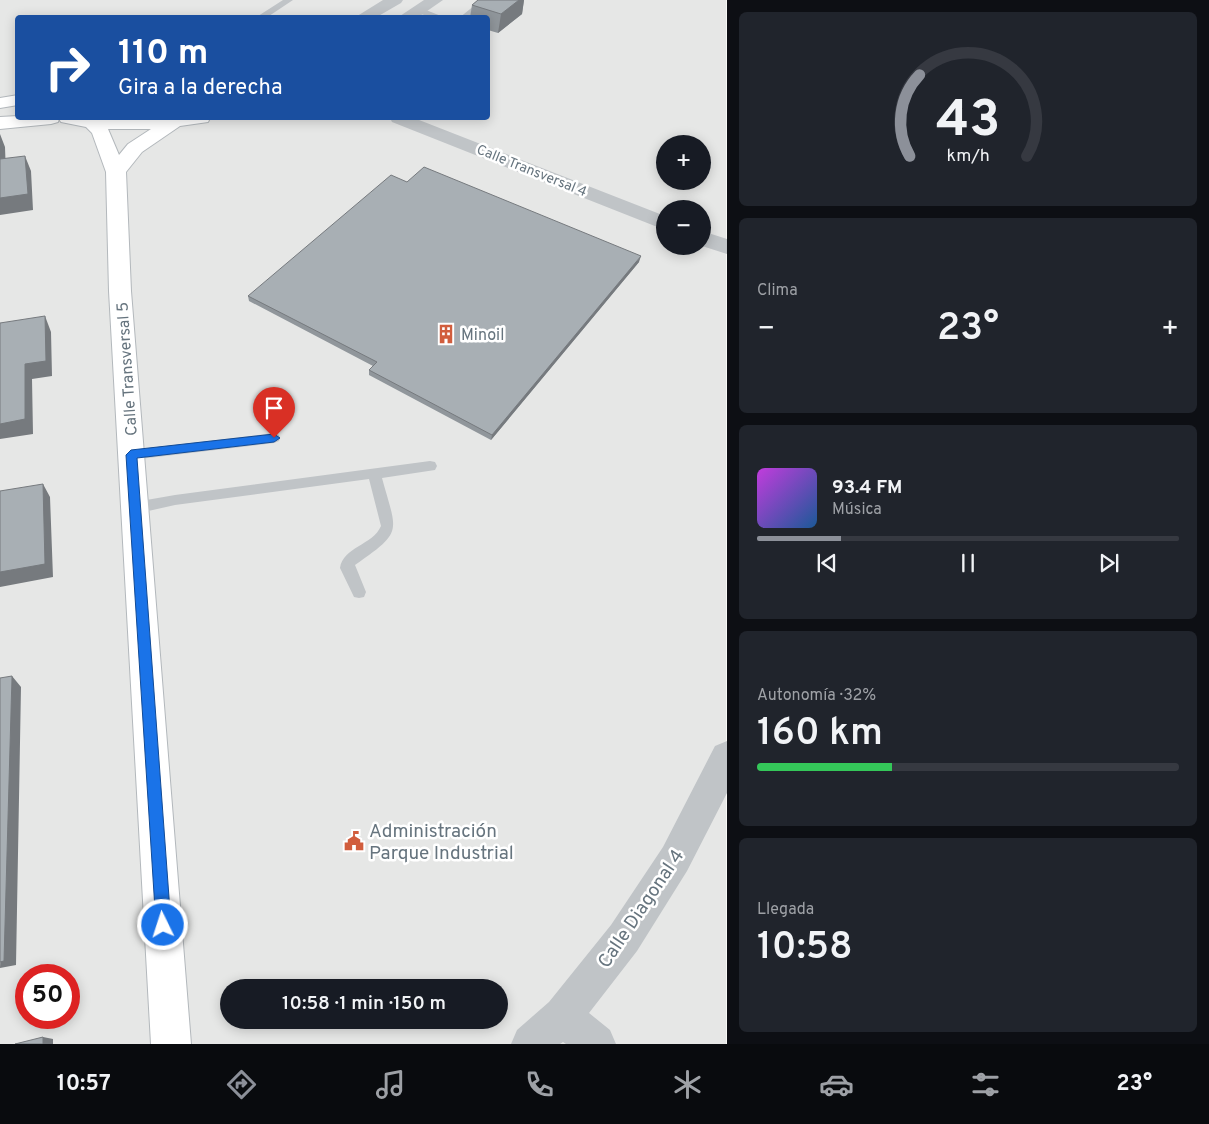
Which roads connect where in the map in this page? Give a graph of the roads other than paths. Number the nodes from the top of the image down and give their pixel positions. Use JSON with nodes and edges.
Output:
{"nodes":[{"id":1,"x":288,"y":0,"type":"edge"},
{"id":2,"x":395,"y":0,"type":"edge"},
{"id":3,"x":435,"y":0,"type":"edge"},
{"id":4,"x":483,"y":0,"type":"edge"},
{"id":5,"x":411,"y":14,"type":"edge"},
{"id":6,"x":263,"y":15,"type":"edge"},
{"id":7,"x":370,"y":15,"type":"edge"},
{"id":8,"x":467,"y":15,"type":"edge"},
{"id":9,"x":15,"y":100,"type":"edge"},
{"id":10,"x":0,"y":103,"type":"edge"},
{"id":11,"x":31,"y":120,"type":"edge"},
{"id":12,"x":78,"y":120,"type":"edge"},
{"id":13,"x":188,"y":120,"type":"edge"},
{"id":14,"x":404,"y":120,"type":"edge"},
{"id":15,"x":175,"y":122,"type":"junction"},
{"id":16,"x":0,"y":123,"type":"edge"},
{"id":17,"x":93,"y":123,"type":"junction"},
{"id":18,"x":116,"y":172,"type":"junction"},
{"id":19,"x":656,"y":219,"type":"edge"},
{"id":20,"x":711,"y":241,"type":"edge"},
{"id":21,"x":726,"y":247,"type":"edge"},
{"id":22,"x":274,"y":438,"type":"dead end"},
{"id":23,"x":131,"y":455,"type":"junction"},
{"id":24,"x":430,"y":466,"type":"dead end"},
{"id":25,"x":374,"y":473,"type":"junction"},
{"id":26,"x":135,"y":508,"type":"junction"},
{"id":27,"x":359,"y":592,"type":"dead end"},
{"id":28,"x":726,"y":757,"type":"edge"},
{"id":29,"x":563,"y":1016,"type":"junction"},
{"id":30,"x":171,"y":1044,"type":"edge"},
{"id":31,"x":531,"y":1044,"type":"edge"},
{"id":32,"x":596,"y":1044,"type":"edge"}],
"edges":[{"from":1,"to":6,"type":"lane"},
{"from":2,"to":7,"type":"street"},
{"from":3,"to":5,"type":"street"},
{"from":4,"to":8,"type":"lane"},
{"from":9,"to":10,"type":"main road"},
{"from":11,"to":16,"type":"main road"},
{"from":12,"to":17,"type":"main road"},
{"from":13,"to":15,"type":"main road"},
{"from":14,"to":19,"type":"street","name":"Calle Transversal 4"},
{"from":15,"to":17,"type":"main road"},
{"from":15,"to":18,"type":"main road"},
{"from":17,"to":18,"type":"main road","name":"Calle Transversal 5"},
{"from":18,"to":23,"type":"main road","name":"Calle Transversal 5"},
{"from":20,"to":21,"type":"street"},
{"from":22,"to":23,"type":"lane"},
{"from":23,"to":26,"type":"main road","name":"Calle Transversal 5"},
{"from":24,"to":25,"type":"lane"},
{"from":25,"to":26,"type":"lane"},
{"from":25,"to":27,"type":"lane"},
{"from":26,"to":30,"type":"main road","name":"Calle Transversal 5"},
{"from":28,"to":29,"type":"street","name":"Calle Diagonal 4"},
{"from":29,"to":31,"type":"street","name":"Calle Diagonal 4"},
{"from":29,"to":32,"type":"street"}]}
